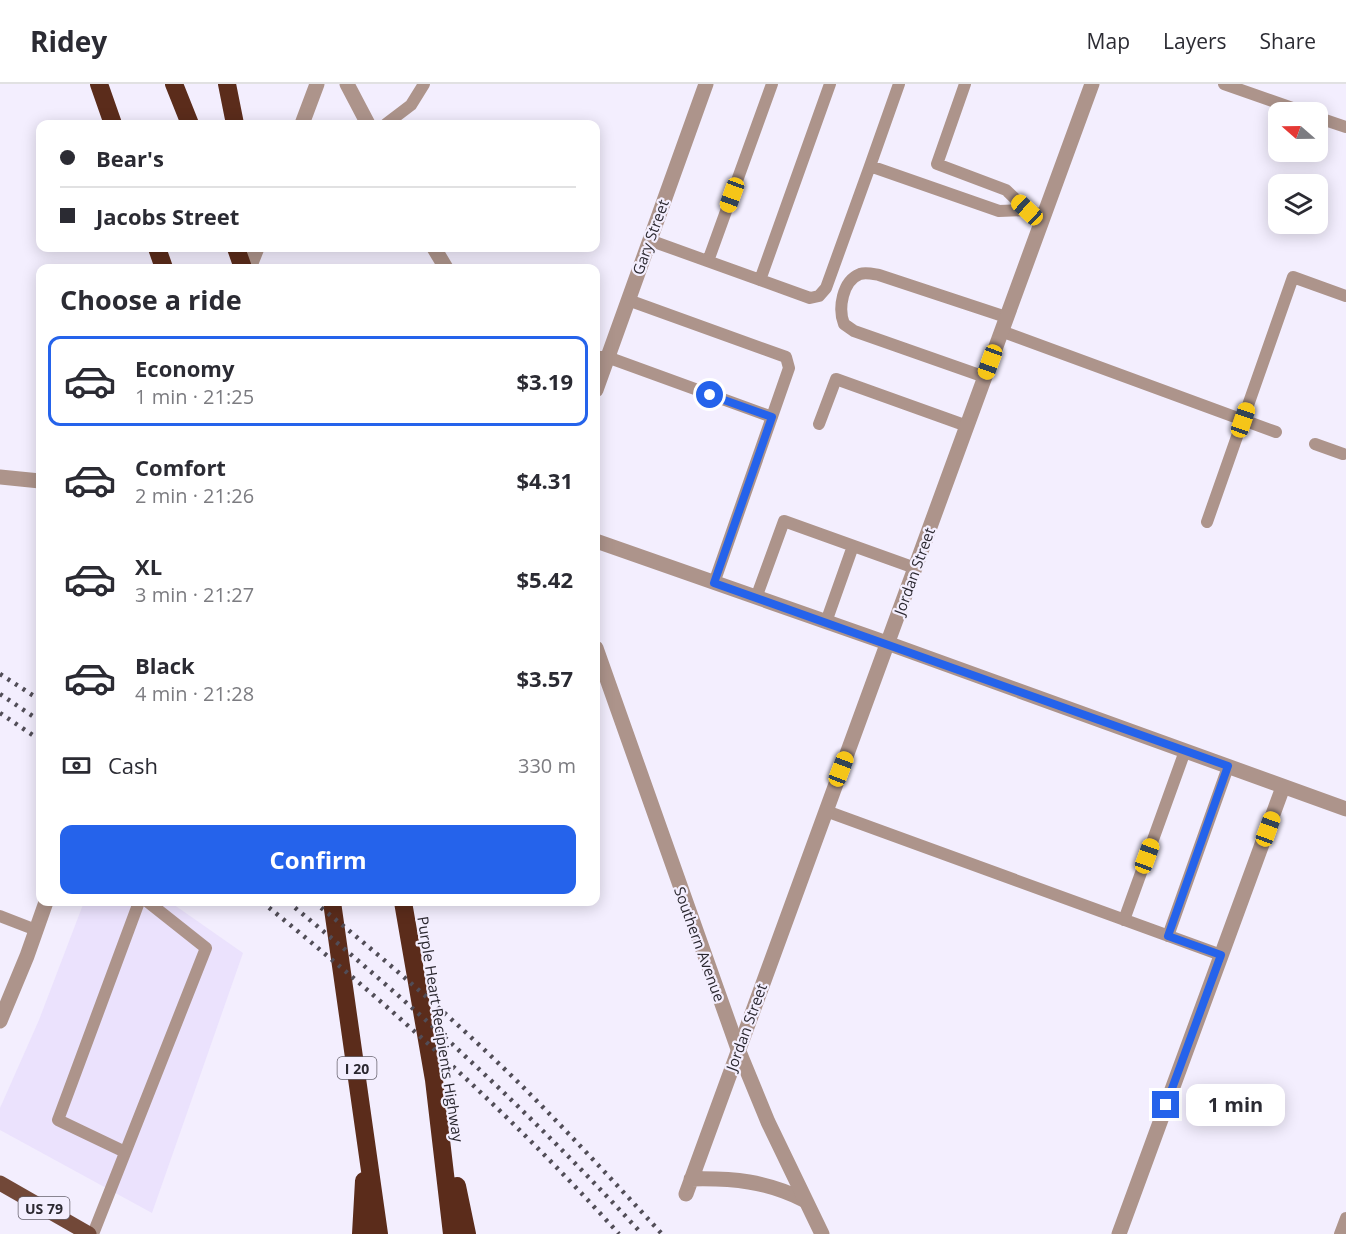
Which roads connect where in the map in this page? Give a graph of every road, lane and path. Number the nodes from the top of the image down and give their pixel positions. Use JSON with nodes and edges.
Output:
{"nodes":[{"id":1,"x":99,"y":84,"type":"edge"},
{"id":2,"x":174,"y":84,"type":"edge"},
{"id":3,"x":226,"y":84,"type":"edge"},
{"id":4,"x":316,"y":84,"type":"edge"},
{"id":5,"x":348,"y":84,"type":"edge"},
{"id":6,"x":423,"y":84,"type":"edge"},
{"id":7,"x":706,"y":84,"type":"edge"},
{"id":8,"x":772,"y":84,"type":"edge"},
{"id":9,"x":830,"y":84,"type":"edge"},
{"id":10,"x":899,"y":84,"type":"edge"},
{"id":11,"x":964,"y":84,"type":"edge"},
{"id":12,"x":1092,"y":84,"type":"edge"},
{"id":13,"x":1224,"y":84,"type":"edge"},
{"id":14,"x":1275,"y":102,"type":"edge"},
{"id":15,"x":112,"y":120,"type":"edge"},
{"id":16,"x":188,"y":120,"type":"edge"},
{"id":17,"x":234,"y":120,"type":"edge"},
{"id":18,"x":303,"y":120,"type":"edge"},
{"id":19,"x":366,"y":120,"type":"edge"},
{"id":20,"x":391,"y":120,"type":"edge"},
{"id":21,"x":1328,"y":121,"type":"edge"},
{"id":22,"x":1346,"y":127,"type":"edge"},
{"id":23,"x":870,"y":166,"type":"junction"},
{"id":24,"x":1027,"y":210,"type":"junction"},
{"id":25,"x":1044,"y":216,"type":"junction"},
{"id":26,"x":649,"y":240,"type":"junction"},
{"id":27,"x":708,"y":261,"type":"junction"},
{"id":28,"x":760,"y":280,"type":"junction"},
{"id":29,"x":1346,"y":296,"type":"edge"},
{"id":30,"x":628,"y":300,"type":"junction"},
{"id":31,"x":1004,"y":324,"type":"junction"},
{"id":32,"x":602,"y":357,"type":"edge"},
{"id":33,"x":985,"y":377,"type":"junction"},
{"id":34,"x":772,"y":417,"type":"junction"},
{"id":35,"x":1243,"y":420,"type":"junction"},
{"id":36,"x":819,"y":424,"type":"dead end"},
{"id":37,"x":967,"y":426,"type":"junction"},
{"id":38,"x":1276,"y":432,"type":"dead end"},
{"id":39,"x":1314,"y":444,"type":"dead end"},
{"id":40,"x":1345,"y":452,"type":"edge"},
{"id":41,"x":0,"y":477,"type":"edge"},
{"id":42,"x":36,"y":481,"type":"edge"},
{"id":43,"x":1207,"y":522,"type":"dead end"},
{"id":44,"x":600,"y":542,"type":"edge"},
{"id":45,"x":853,"y":546,"type":"junction"},
{"id":46,"x":915,"y":568,"type":"junction"},
{"id":47,"x":714,"y":583,"type":"junction"},
{"id":48,"x":756,"y":598,"type":"junction"},
{"id":49,"x":826,"y":622,"type":"junction"},
{"id":50,"x":887,"y":643,"type":"junction"},
{"id":51,"x":600,"y":659,"type":"edge"},
{"id":52,"x":1185,"y":751,"type":"junction"},
{"id":53,"x":1228,"y":766,"type":"junction"},
{"id":54,"x":1283,"y":787,"type":"junction"},
{"id":55,"x":1346,"y":809,"type":"edge"},
{"id":56,"x":826,"y":811,"type":"junction"},
{"id":57,"x":45,"y":906,"type":"edge"},
{"id":58,"x":138,"y":906,"type":"edge"},
{"id":59,"x":153,"y":906,"type":"edge"},
{"id":60,"x":333,"y":906,"type":"edge"},
{"id":61,"x":404,"y":906,"type":"edge"},
{"id":62,"x":0,"y":916,"type":"edge"},
{"id":63,"x":1124,"y":920,"type":"junction"},
{"id":64,"x":36,"y":930,"type":"junction"},
{"id":65,"x":1168,"y":936,"type":"junction"},
{"id":66,"x":1221,"y":955,"type":"junction"},
{"id":67,"x":0,"y":1021,"type":"edge"},
{"id":68,"x":738,"y":1049,"type":"junction"},
{"id":69,"x":434,"y":1080,"type":"junction"},
{"id":70,"x":367,"y":1137,"type":"junction"},
{"id":71,"x":125,"y":1152,"type":"junction"},
{"id":72,"x":692,"y":1179,"type":"junction"},
{"id":73,"x":0,"y":1183,"type":"edge"},
{"id":74,"x":686,"y":1194,"type":"dead end"},
{"id":75,"x":804,"y":1200,"type":"junction"},
{"id":76,"x":1346,"y":1218,"type":"edge"},
{"id":77,"x":91,"y":1234,"type":"edge"},
{"id":78,"x":361,"y":1234,"type":"edge"},
{"id":79,"x":379,"y":1234,"type":"edge"},
{"id":80,"x":452,"y":1234,"type":"edge"},
{"id":81,"x":467,"y":1234,"type":"edge"},
{"id":82,"x":822,"y":1234,"type":"edge"},
{"id":83,"x":1119,"y":1234,"type":"edge"},
{"id":84,"x":1340,"y":1234,"type":"edge"}],
"edges":[{"from":1,"to":15,"type":"highway"},
{"from":2,"to":16,"type":"highway"},
{"from":3,"to":17,"type":"highway"},
{"from":4,"to":18,"type":"street"},
{"from":5,"to":19,"type":"street"},
{"from":6,"to":20,"type":"lane"},
{"from":7,"to":26,"type":"street","name":"Gary Street"},
{"from":8,"to":27,"type":"lane"},
{"from":9,"to":28,"type":"lane"},
{"from":10,"to":23,"type":"lane"},
{"from":11,"to":24,"type":"lane"},
{"from":12,"to":25,"type":"street","name":"Jordan Street"},
{"from":13,"to":14,"type":"lane"},
{"from":21,"to":22,"type":"lane"},
{"from":23,"to":24,"type":"lane"},
{"from":23,"to":28,"type":"lane"},
{"from":24,"to":25,"type":"lane"},
{"from":25,"to":31,"type":"street","name":"Jordan Street"},
{"from":26,"to":27,"type":"lane"},
{"from":26,"to":30,"type":"street","name":"Gary Street"},
{"from":27,"to":28,"type":"lane"},
{"from":29,"to":35,"type":"lane"},
{"from":30,"to":32,"type":"street","name":"Gary Street"},
{"from":30,"to":34,"type":"lane"},
{"from":31,"to":33,"type":"street","name":"Jordan Street"},
{"from":31,"to":33,"type":"lane"},
{"from":31,"to":35,"type":"lane"},
{"from":32,"to":34,"type":"lane"},
{"from":33,"to":37,"type":"street","name":"Jordan Street"},
{"from":34,"to":47,"type":"lane"},
{"from":35,"to":38,"type":"lane"},
{"from":35,"to":43,"type":"lane"},
{"from":36,"to":37,"type":"lane"},
{"from":37,"to":46,"type":"street","name":"Jordan Street"},
{"from":39,"to":40,"type":"lane"},
{"from":41,"to":42,"type":"street"},
{"from":44,"to":47,"type":"street"},
{"from":45,"to":46,"type":"lane"},
{"from":45,"to":48,"type":"lane"},
{"from":45,"to":49,"type":"lane"},
{"from":46,"to":50,"type":"street","name":"Jordan Street"},
{"from":47,"to":48,"type":"street"},
{"from":48,"to":49,"type":"street"},
{"from":49,"to":50,"type":"street"},
{"from":50,"to":52,"type":"street"},
{"from":50,"to":56,"type":"street","name":"Jordan Street"},
{"from":51,"to":68,"type":"street","name":"Southern Avenue"},
{"from":52,"to":53,"type":"street"},
{"from":52,"to":63,"type":"lane"},
{"from":53,"to":54,"type":"street"},
{"from":53,"to":65,"type":"lane"},
{"from":54,"to":55,"type":"street"},
{"from":54,"to":66,"type":"street"},
{"from":56,"to":63,"type":"lane"},
{"from":56,"to":68,"type":"street","name":"Jordan Street"},
{"from":57,"to":64,"type":"street"},
{"from":58,"to":71,"type":"lane"},
{"from":59,"to":71,"type":"lane"},
{"from":60,"to":70,"type":"highway","number":"I 20"},
{"from":61,"to":69,"type":"highway","name":"Purple Heart Recipients Highway"},
{"from":62,"to":64,"type":"lane"},
{"from":63,"to":65,"type":"lane"},
{"from":64,"to":67,"type":"street"},
{"from":65,"to":66,"type":"lane"},
{"from":66,"to":83,"type":"street"},
{"from":68,"to":72,"type":"street","name":"Jordan Street"},
{"from":68,"to":75,"type":"street","name":"Southern Avenue"},
{"from":69,"to":80,"type":"highway","name":"Purple Heart Recipients Highway"},
{"from":69,"to":81,"type":"highway"},
{"from":70,"to":78,"type":"highway"},
{"from":70,"to":79,"type":"highway","number":"I 20"},
{"from":71,"to":77,"type":"lane"},
{"from":72,"to":74,"type":"street","name":"Jordan Street"},
{"from":72,"to":75,"type":"street"},
{"from":73,"to":77,"type":"main road","number":"US 79"},
{"from":75,"to":82,"type":"street","name":"Southern Avenue"},
{"from":76,"to":84,"type":"lane"}]}
